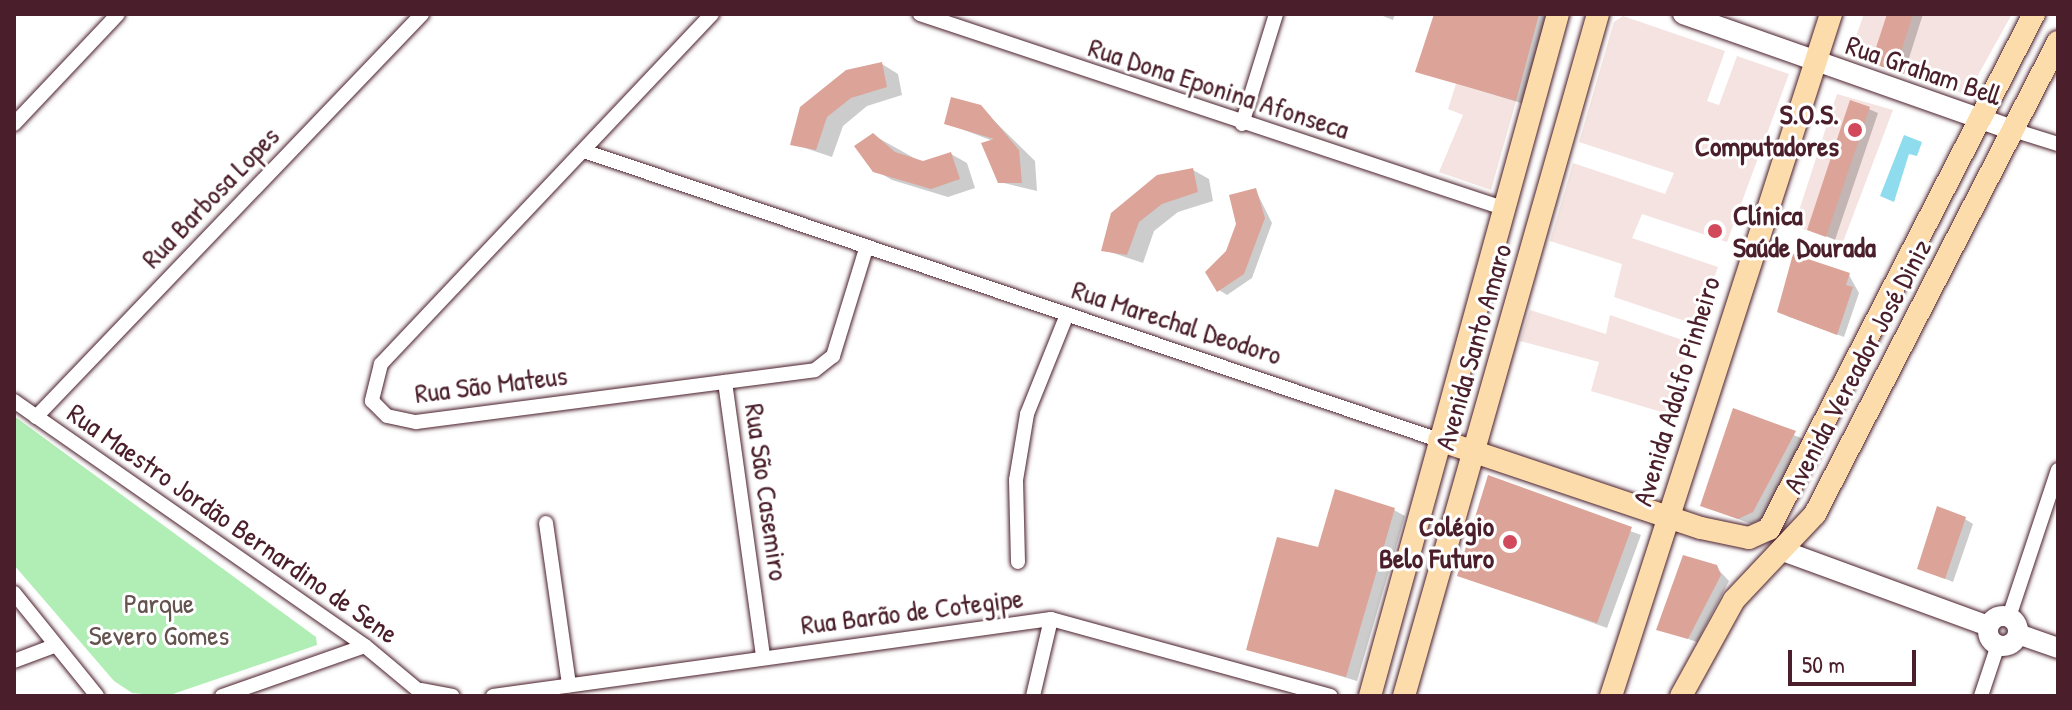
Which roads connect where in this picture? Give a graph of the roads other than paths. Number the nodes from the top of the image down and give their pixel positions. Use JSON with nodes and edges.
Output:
{"nodes":[{"id":1,"x":118,"y":14,"type":"edge"},
{"id":2,"x":422,"y":14,"type":"edge"},
{"id":3,"x":712,"y":14,"type":"edge"},
{"id":4,"x":920,"y":14,"type":"edge"},
{"id":5,"x":1276,"y":14,"type":"edge"},
{"id":6,"x":1558,"y":14,"type":"edge"},
{"id":7,"x":1598,"y":14,"type":"edge"},
{"id":8,"x":1683,"y":14,"type":"edge"},
{"id":9,"x":1831,"y":14,"type":"edge"},
{"id":10,"x":2034,"y":14,"type":"edge"},
{"id":11,"x":2058,"y":42,"type":"edge"},
{"id":12,"x":1816,"y":62,"type":"junction"},
{"id":13,"x":1980,"y":118,"type":"junction"},
{"id":14,"x":14,"y":124,"type":"edge"},
{"id":15,"x":1242,"y":124,"type":"junction"},
{"id":16,"x":2013,"y":130,"type":"junction"},
{"id":17,"x":2058,"y":144,"type":"edge"},
{"id":18,"x":584,"y":151,"type":"junction"},
{"id":19,"x":1503,"y":208,"type":"junction"},
{"id":20,"x":866,"y":249,"type":"junction"},
{"id":21,"x":1066,"y":317,"type":"junction"},
{"id":22,"x":725,"y":382,"type":"junction"},
{"id":23,"x":14,"y":401,"type":"edge"},
{"id":24,"x":36,"y":417,"type":"junction"},
{"id":25,"x":1439,"y":440,"type":"junction"},
{"id":26,"x":1474,"y":452,"type":"junction"},
{"id":27,"x":2058,"y":470,"type":"edge"},
{"id":28,"x":1668,"y":518,"type":"junction"},
{"id":29,"x":546,"y":523,"type":"dead end"},
{"id":30,"x":1755,"y":536,"type":"joint"},
{"id":31,"x":1786,"y":552,"type":"junction"},
{"id":32,"x":1018,"y":562,"type":"dead end"},
{"id":33,"x":14,"y":593,"type":"edge"},
{"id":34,"x":1051,"y":619,"type":"junction"},
{"id":35,"x":2014,"y":625,"type":"junction"},
{"id":36,"x":1988,"y":626,"type":"junction"},
{"id":37,"x":1998,"y":645,"type":"junction"},
{"id":38,"x":54,"y":646,"type":"junction"},
{"id":39,"x":365,"y":646,"type":"junction"},
{"id":40,"x":2058,"y":648,"type":"edge"},
{"id":41,"x":763,"y":656,"type":"junction"},
{"id":42,"x":14,"y":661,"type":"edge"},
{"id":43,"x":569,"y":685,"type":"junction"},
{"id":44,"x":259,"y":690,"type":"edge"},
{"id":45,"x":423,"y":693,"type":"edge"},
{"id":46,"x":97,"y":696,"type":"edge"},
{"id":47,"x":222,"y":696,"type":"edge"},
{"id":48,"x":452,"y":696,"type":"edge"},
{"id":49,"x":493,"y":696,"type":"edge"},
{"id":50,"x":1033,"y":696,"type":"edge"},
{"id":51,"x":1331,"y":696,"type":"edge"},
{"id":52,"x":1370,"y":696,"type":"edge"},
{"id":53,"x":1404,"y":696,"type":"edge"},
{"id":54,"x":1611,"y":696,"type":"edge"},
{"id":55,"x":1681,"y":696,"type":"edge"},
{"id":56,"x":1981,"y":696,"type":"edge"}],
"edges":[{"from":1,"to":14,"type":"street"},
{"from":2,"to":24,"type":"street","name":"Rua Barbosa Lopes"},
{"from":3,"to":18,"type":"street","name":"Rua São Mateus"},
{"from":4,"to":15,"type":"street","name":"Rua Dona Eponina Afonseca"},
{"from":5,"to":15,"type":"street"},
{"from":6,"to":19,"type":"main road","name":"Avenida Santo Amaro"},
{"from":7,"to":26,"type":"main road","name":"Avenida Santo Amaro"},
{"from":8,"to":12,"type":"street","name":"Rua Graham Bell"},
{"from":9,"to":12,"type":"main road","name":"Avenida Adolfo Pinheiro"},
{"from":10,"to":13,"type":"main road","name":"Avenida Vereador José Diniz"},
{"from":11,"to":16,"type":"main road","name":"Avenida Vereador José Diniz"},
{"from":12,"to":13,"type":"street","name":"Rua Graham Bell"},
{"from":12,"to":28,"type":"main road","name":"Avenida Adolfo Pinheiro"},
{"from":13,"to":16,"type":"street","name":"Rua Graham Bell"},
{"from":13,"to":30,"type":"main road","name":"Avenida Vereador José Diniz"},
{"from":15,"to":19,"type":"street","name":"Rua Dona Eponina Afonseca"},
{"from":16,"to":17,"type":"street","name":"Rua Graham Bell"},
{"from":16,"to":31,"type":"main road","name":"Avenida Vereador José Diniz"},
{"from":18,"to":20,"type":"street","name":"Rua Marechal Deodoro"},
{"from":18,"to":22,"type":"street","name":"Rua São Mateus"},
{"from":19,"to":25,"type":"main road","name":"Avenida Santo Amaro"},
{"from":20,"to":21,"type":"street","name":"Rua Marechal Deodoro"},
{"from":20,"to":22,"type":"street","name":"Rua São Mateus"},
{"from":21,"to":25,"type":"street","name":"Rua Marechal Deodoro"},
{"from":21,"to":32,"type":"street"},
{"from":22,"to":41,"type":"street","name":"Rua São Casemiro"},
{"from":23,"to":24,"type":"street","name":"Rua Maestro Jordão Bernardino de Sene"},
{"from":24,"to":39,"type":"street","name":"Rua Maestro Jordão Bernardino de Sene"},
{"from":25,"to":26,"type":"main road","name":"Rua Marechal Deodoro"},
{"from":25,"to":52,"type":"main road","name":"Avenida Santo Amaro"},
{"from":26,"to":28,"type":"main road","name":"Rua Marechal Deodoro"},
{"from":26,"to":53,"type":"main road","name":"Avenida Santo Amaro"},
{"from":27,"to":35,"type":"street"},
{"from":28,"to":30,"type":"main road","name":"Rua Marechal Deodoro"},
{"from":28,"to":54,"type":"main road","name":"Avenida Adolfo Pinheiro"},
{"from":29,"to":43,"type":"street"},
{"from":31,"to":36,"type":"street"},
{"from":31,"to":55,"type":"main road","name":"Avenida Vereador José Diniz"},
{"from":33,"to":38,"type":"street"},
{"from":34,"to":41,"type":"street","name":"Rua Barão de Cotegipe"},
{"from":34,"to":50,"type":"street"},
{"from":34,"to":51,"type":"street","name":"Rua Barão de Cotegipe"},
{"from":35,"to":36,"type":"street"},
{"from":35,"to":37,"type":"street"},
{"from":35,"to":40,"type":"street"},
{"from":36,"to":37,"type":"street"},
{"from":37,"to":56,"type":"street"},
{"from":38,"to":42,"type":"street"},
{"from":38,"to":46,"type":"street"},
{"from":39,"to":44,"type":"street"},
{"from":39,"to":45,"type":"street","name":"Rua Maestro Jordão Bernardino de Sene"},
{"from":41,"to":43,"type":"street","name":"Rua Barão de Cotegipe"},
{"from":43,"to":49,"type":"street","name":"Rua Barão de Cotegipe"},
{"from":44,"to":47,"type":"street"},
{"from":45,"to":48,"type":"street"}]}
